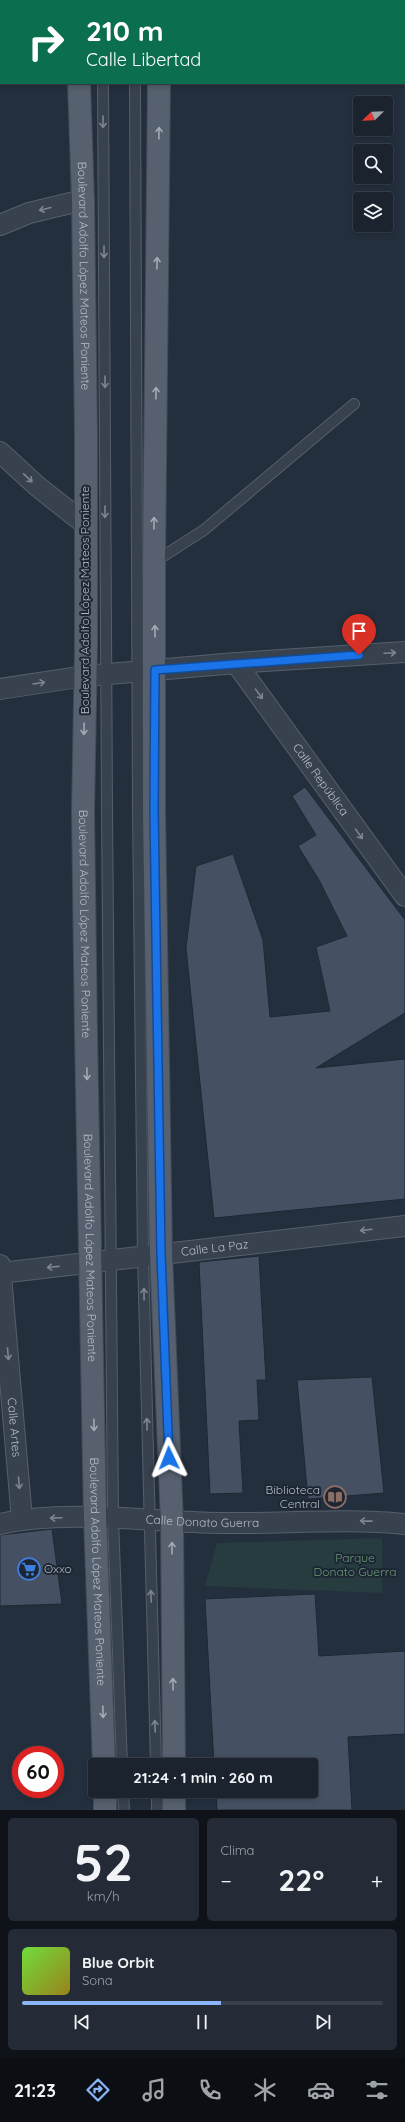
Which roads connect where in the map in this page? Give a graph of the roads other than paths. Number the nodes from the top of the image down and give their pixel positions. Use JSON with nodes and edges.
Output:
{"nodes":[{"id":1,"x":79,"y":84,"type":"edge"},
{"id":2,"x":103,"y":84,"type":"edge"},
{"id":3,"x":135,"y":84,"type":"edge"},
{"id":4,"x":159,"y":84,"type":"edge"},
{"id":5,"x":83,"y":200,"type":"junction"},
{"id":6,"x":0,"y":225,"type":"edge"},
{"id":7,"x":354,"y":404,"type":"dead end"},
{"id":8,"x":0,"y":452,"type":"edge"},
{"id":9,"x":85,"y":524,"type":"junction"},
{"id":10,"x":154,"y":562,"type":"junction"},
{"id":11,"x":405,"y":652,"type":"edge"},
{"id":12,"x":236,"y":663,"type":"junction"},
{"id":13,"x":147,"y":671,"type":"junction"},
{"id":14,"x":106,"y":674,"type":"junction"},
{"id":15,"x":85,"y":676,"type":"junction"},
{"id":16,"x":0,"y":689,"type":"edge"},
{"id":17,"x":405,"y":896,"type":"edge"},
{"id":18,"x":405,"y":1226,"type":"edge"},
{"id":19,"x":152,"y":1255,"type":"junction"},
{"id":20,"x":102,"y":1262,"type":"junction"},
{"id":21,"x":0,"y":1270,"type":"edge"},
{"id":22,"x":22,"y":1519,"type":"junction"},
{"id":23,"x":104,"y":1519,"type":"junction"},
{"id":24,"x":149,"y":1521,"type":"junction"},
{"id":25,"x":172,"y":1522,"type":"junction"},
{"id":26,"x":0,"y":1524,"type":"edge"},
{"id":27,"x":405,"y":1524,"type":"edge"},
{"id":28,"x":104,"y":1758,"type":"edge"},
{"id":29,"x":121,"y":1758,"type":"edge"},
{"id":30,"x":156,"y":1758,"type":"edge"},
{"id":31,"x":174,"y":1758,"type":"edge"},
{"id":32,"x":105,"y":1798,"type":"edge"},
{"id":33,"x":123,"y":1798,"type":"edge"},
{"id":34,"x":157,"y":1798,"type":"edge"},
{"id":35,"x":174,"y":1798,"type":"edge"},
{"id":36,"x":105,"y":1810,"type":"edge"},
{"id":37,"x":124,"y":1810,"type":"edge"},
{"id":38,"x":157,"y":1810,"type":"edge"},
{"id":39,"x":174,"y":1810,"type":"edge"}],
"edges":[{"from":1,"to":5,"type":"main road","name":"Boulevard Adolfo López Mateos Poniente"},
{"from":2,"to":14,"type":"lane","one_way":true},
{"from":3,"to":13,"type":"lane"},
{"from":10,"to":4,"type":"main road","one_way":true},
{"from":5,"to":6,"type":"street","one_way":true},
{"from":5,"to":9,"type":"main road","name":"Boulevard Adolfo López Mateos Poniente"},
{"from":7,"to":10,"type":"lane"},
{"from":8,"to":9,"type":"street","one_way":true},
{"from":9,"to":15,"type":"main road","name":"Boulevard Adolfo López Mateos Poniente"},
{"from":13,"to":10,"type":"main road","one_way":true},
{"from":12,"to":11,"type":"street","one_way":true},
{"from":12,"to":13,"type":"street"},
{"from":12,"to":17,"type":"street","name":"Calle República","one_way":true},
{"from":13,"to":14,"type":"street"},
{"from":13,"to":19,"type":"main road"},
{"from":14,"to":15,"type":"street"},
{"from":14,"to":20,"type":"lane"},
{"from":16,"to":15,"type":"street","one_way":true},
{"from":15,"to":20,"type":"main road","name":"Boulevard Adolfo López Mateos Poniente","one_way":true},
{"from":18,"to":19,"type":"street","name":"Calle La Paz","one_way":true},
{"from":19,"to":20,"type":"street","name":"Calle La Paz"},
{"from":24,"to":19,"type":"lane","one_way":true},
{"from":19,"to":25,"type":"main road"},
{"from":20,"to":21,"type":"street","name":"Calle La Paz","one_way":true},
{"from":20,"to":23,"type":"main road","name":"Boulevard Adolfo López Mateos Poniente","one_way":true},
{"from":21,"to":22,"type":"street","name":"Calle Artes","one_way":true},
{"from":23,"to":22,"type":"street","name":"Calle Donato Guerra","one_way":true},
{"from":22,"to":26,"type":"street","name":"Calle Donato Guerra"},
{"from":23,"to":24,"type":"street","name":"Calle Donato Guerra"},
{"from":23,"to":28,"type":"main road","name":"Boulevard Adolfo López Mateos Poniente","one_way":true},
{"from":23,"to":29,"type":"lane"},
{"from":24,"to":25,"type":"street","name":"Calle Donato Guerra"},
{"from":30,"to":24,"type":"lane","one_way":true},
{"from":27,"to":25,"type":"street","name":"Calle Donato Guerra","one_way":true},
{"from":31,"to":25,"type":"main road","one_way":true},
{"from":32,"to":36,"type":"main road"},
{"from":33,"to":37,"type":"lane"},
{"from":34,"to":38,"type":"lane"},
{"from":35,"to":39,"type":"main road"}]}
